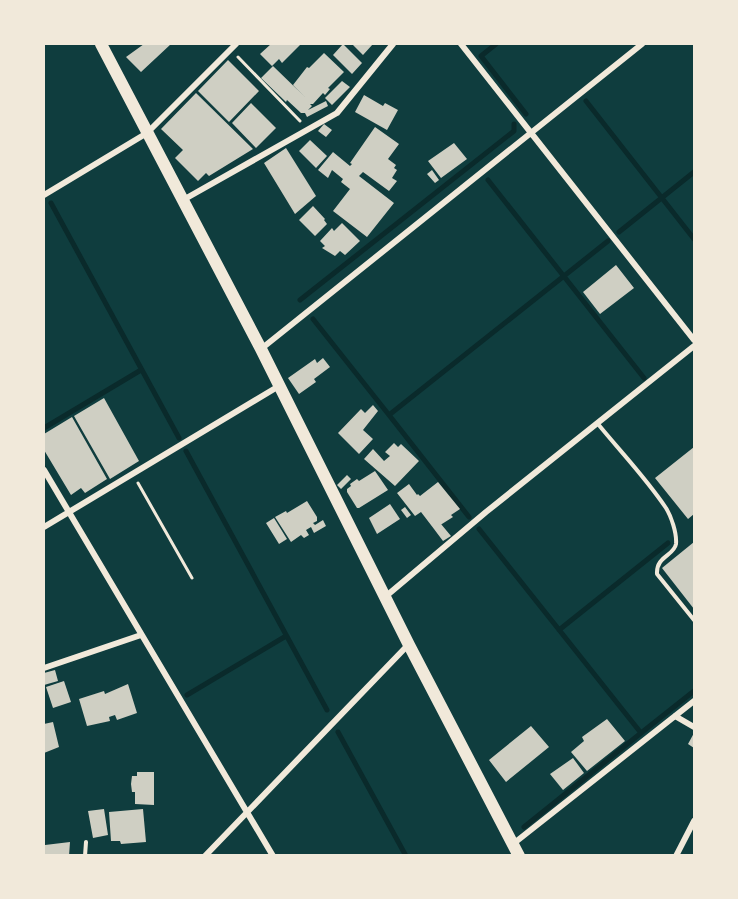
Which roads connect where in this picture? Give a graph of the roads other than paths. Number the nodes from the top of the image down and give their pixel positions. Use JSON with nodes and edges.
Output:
{"nodes":[{"id":1,"x":101,"y":44,"type":"edge"},
{"id":2,"x":236,"y":44,"type":"edge"},
{"id":3,"x":393,"y":44,"type":"edge"},
{"id":4,"x":461,"y":44,"type":"edge"},
{"id":5,"x":642,"y":44,"type":"edge"},
{"id":6,"x":147,"y":133,"type":"junction"},
{"id":7,"x":531,"y":133,"type":"junction"},
{"id":8,"x":44,"y":195,"type":"edge"},
{"id":9,"x":182,"y":200,"type":"junction"},
{"id":10,"x":694,"y":340,"type":"edge"},
{"id":11,"x":694,"y":346,"type":"edge"},
{"id":12,"x":261,"y":349,"type":"junction"},
{"id":13,"x":279,"y":386,"type":"junction"},
{"id":14,"x":598,"y":424,"type":"junction"},
{"id":15,"x":44,"y":470,"type":"edge"},
{"id":16,"x":69,"y":513,"type":"junction"},
{"id":17,"x":44,"y":528,"type":"edge"},
{"id":18,"x":384,"y":597,"type":"junction"},
{"id":19,"x":694,"y":620,"type":"edge"},
{"id":20,"x":141,"y":635,"type":"junction"},
{"id":21,"x":409,"y":645,"type":"junction"},
{"id":22,"x":44,"y":668,"type":"edge"},
{"id":23,"x":694,"y":701,"type":"edge"},
{"id":24,"x":675,"y":716,"type":"junction"},
{"id":25,"x":694,"y":727,"type":"edge"},
{"id":26,"x":248,"y":812,"type":"junction"},
{"id":27,"x":694,"y":821,"type":"edge"},
{"id":28,"x":86,"y":842,"type":"dead end"},
{"id":29,"x":516,"y":850,"type":"edge"},
{"id":30,"x":85,"y":855,"type":"edge"},
{"id":31,"x":205,"y":855,"type":"edge"},
{"id":32,"x":273,"y":855,"type":"edge"},
{"id":33,"x":676,"y":855,"type":"edge"}],
"edges":[{"from":1,"to":6,"type":"main road"},
{"from":2,"to":6,"type":"street"},
{"from":3,"to":9,"type":"street"},
{"from":4,"to":7,"type":"street"},
{"from":5,"to":7,"type":"street"},
{"from":6,"to":8,"type":"street"},
{"from":6,"to":9,"type":"main road"},
{"from":7,"to":10,"type":"street"},
{"from":7,"to":12,"type":"street"},
{"from":9,"to":12,"type":"main road"},
{"from":11,"to":14,"type":"street"},
{"from":12,"to":13,"type":"main road"},
{"from":13,"to":16,"type":"street"},
{"from":13,"to":18,"type":"main road"},
{"from":14,"to":18,"type":"street"},
{"from":14,"to":19,"type":"lane"},
{"from":15,"to":16,"type":"street"},
{"from":16,"to":17,"type":"street"},
{"from":16,"to":20,"type":"street"},
{"from":18,"to":21,"type":"main road"},
{"from":20,"to":22,"type":"street"},
{"from":20,"to":26,"type":"street"},
{"from":21,"to":26,"type":"street"},
{"from":21,"to":29,"type":"main road"},
{"from":23,"to":24,"type":"street"},
{"from":24,"to":25,"type":"street"},
{"from":24,"to":29,"type":"street"},
{"from":26,"to":31,"type":"street"},
{"from":26,"to":32,"type":"street"},
{"from":27,"to":33,"type":"street"},
{"from":28,"to":30,"type":"lane"}]}
